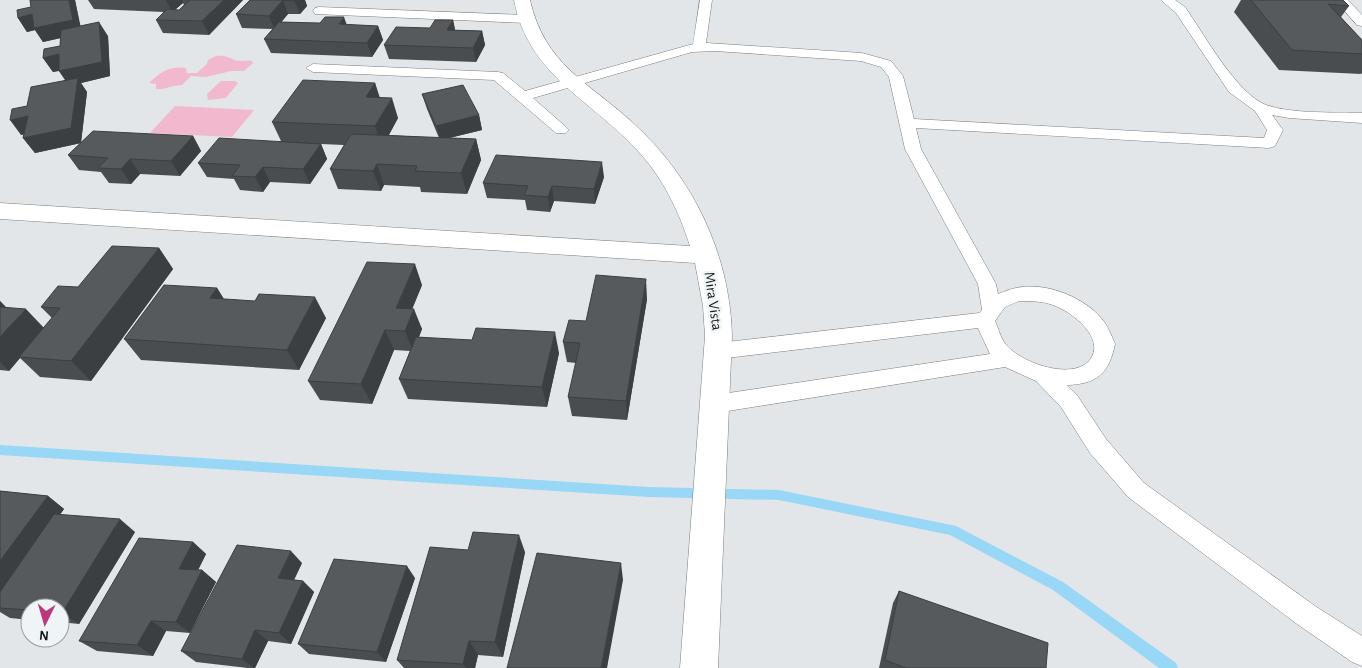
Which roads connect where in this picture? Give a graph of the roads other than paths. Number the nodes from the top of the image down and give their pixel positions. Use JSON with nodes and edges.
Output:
{"nodes":[{"id":1,"x":706,"y":0,"type":"edge"},
{"id":2,"x":1167,"y":0,"type":"edge"},
{"id":3,"x":1340,"y":0,"type":"edge"},
{"id":4,"x":524,"y":10,"type":"edge"},
{"id":5,"x":319,"y":11,"type":"dead end"},
{"id":6,"x":1362,"y":22,"type":"edge"},
{"id":7,"x":699,"y":48,"type":"junction"},
{"id":8,"x":313,"y":68,"type":"dead end"},
{"id":9,"x":570,"y":82,"type":"junction"},
{"id":10,"x":522,"y":96,"type":"junction"},
{"id":11,"x":1260,"y":108,"type":"junction"},
{"id":12,"x":1362,"y":118,"type":"edge"},
{"id":13,"x":906,"y":122,"type":"junction"},
{"id":14,"x":561,"y":130,"type":"dead end"},
{"id":15,"x":0,"y":211,"type":"edge"},
{"id":16,"x":705,"y":255,"type":"junction"},
{"id":17,"x":988,"y":314,"type":"junction"},
{"id":18,"x":718,"y":351,"type":"junction"},
{"id":19,"x":1008,"y":359,"type":"junction"},
{"id":20,"x":1044,"y":376,"type":"junction"},
{"id":21,"x":715,"y":404,"type":"junction"},
{"id":22,"x":1362,"y":652,"type":"edge"},
{"id":23,"x":699,"y":668,"type":"edge"}],
"edges":[{"from":1,"to":7,"type":"lane"},
{"from":2,"to":11,"type":"lane"},
{"from":3,"to":6,"type":"lane"},
{"from":4,"to":5,"type":"lane"},
{"from":4,"to":9,"type":"street","name":"Mira Vista"},
{"from":7,"to":9,"type":"lane"},
{"from":7,"to":13,"type":"lane"},
{"from":8,"to":10,"type":"lane"},
{"from":9,"to":10,"type":"lane"},
{"from":9,"to":16,"type":"street","name":"Mira Vista"},
{"from":10,"to":14,"type":"lane"},
{"from":11,"to":12,"type":"lane"},
{"from":11,"to":13,"type":"lane"},
{"from":13,"to":17,"type":"lane"},
{"from":15,"to":16,"type":"street"},
{"from":16,"to":18,"type":"street","name":"Mira Vista"},
{"from":17,"to":18,"type":"lane"},
{"from":17,"to":19,"type":"lane"},
{"from":17,"to":20,"type":"lane"},
{"from":18,"to":21,"type":"street","name":"Mira Vista"},
{"from":19,"to":20,"type":"lane"},
{"from":19,"to":21,"type":"lane"},
{"from":20,"to":22,"type":"lane"},
{"from":21,"to":23,"type":"street","name":"Mira Vista"}]}
